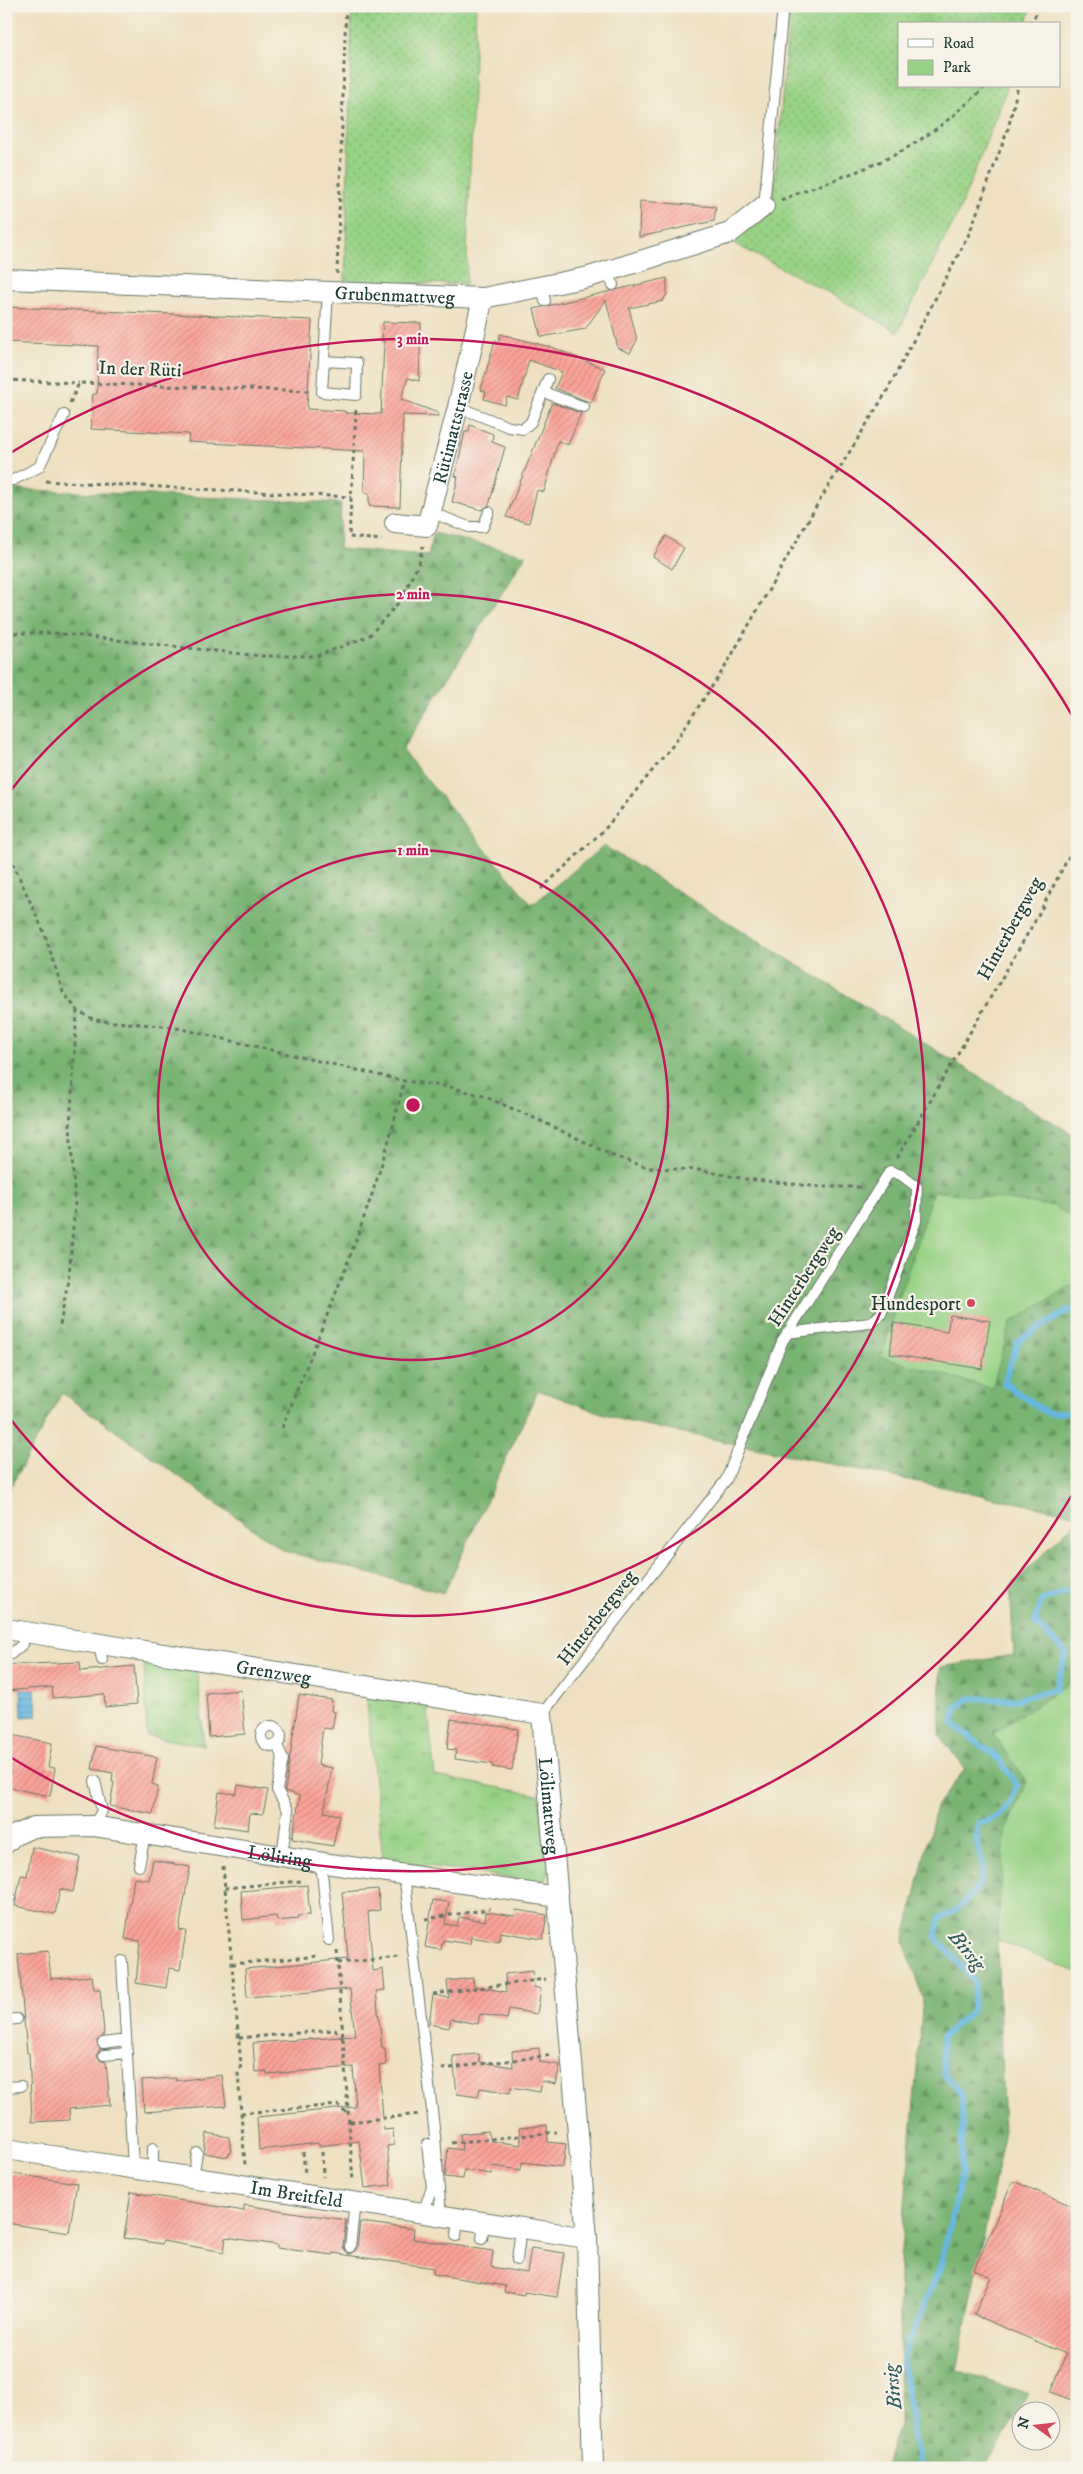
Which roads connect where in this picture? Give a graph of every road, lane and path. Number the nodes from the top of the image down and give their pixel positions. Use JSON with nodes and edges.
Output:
{"nodes":[{"id":1,"x":346,"y":6,"type":"edge"},
{"id":2,"x":783,"y":6,"type":"edge"},
{"id":3,"x":1041,"y":6,"type":"edge"},
{"id":4,"x":1031,"y":22,"type":"edge"},
{"id":5,"x":984,"y":88,"type":"edge"},
{"id":6,"x":1018,"y":88,"type":"edge"},
{"id":7,"x":764,"y":206,"type":"junction"},
{"id":8,"x":6,"y":279,"type":"edge"},
{"id":9,"x":332,"y":292,"type":"junction"},
{"id":10,"x":483,"y":298,"type":"junction"},
{"id":11,"x":324,"y":361,"type":"junction"},
{"id":12,"x":548,"y":378,"type":"dead end"},
{"id":13,"x":6,"y":380,"type":"edge"},
{"id":14,"x":79,"y":383,"type":"junction"},
{"id":15,"x":322,"y":392,"type":"junction"},
{"id":16,"x":543,"y":392,"type":"junction"},
{"id":17,"x":458,"y":407,"type":"junction"},
{"id":18,"x":584,"y":407,"type":"dead end"},
{"id":19,"x":356,"y":408,"type":"dead end"},
{"id":20,"x":64,"y":415,"type":"joint"},
{"id":21,"x":10,"y":480,"type":"edge"},
{"id":22,"x":351,"y":497,"type":"junction"},
{"id":23,"x":489,"y":512,"type":"dead end"},
{"id":24,"x":428,"y":519,"type":"junction"},
{"id":25,"x":395,"y":523,"type":"joint"},
{"id":26,"x":6,"y":633,"type":"edge"},
{"id":27,"x":1077,"y":841,"type":"edge"},
{"id":28,"x":6,"y":848,"type":"edge"},
{"id":29,"x":541,"y":889,"type":"dead end"},
{"id":30,"x":77,"y":1010,"type":"junction"},
{"id":31,"x":404,"y":1081,"type":"junction"},
{"id":32,"x":890,"y":1171,"type":"junction"},
{"id":33,"x":880,"y":1187,"type":"junction"},
{"id":34,"x":60,"y":1325,"type":"dead end"},
{"id":35,"x":787,"y":1333,"type":"junction"},
{"id":36,"x":282,"y":1428,"type":"dead end"},
{"id":37,"x":15,"y":1630,"type":"edge"},
{"id":38,"x":6,"y":1654,"type":"edge"},
{"id":39,"x":542,"y":1714,"type":"junction"},
{"id":40,"x":277,"y":1745,"type":"dead end"},
{"id":41,"x":95,"y":1781,"type":"dead end"},
{"id":42,"x":93,"y":1826,"type":"junction"},
{"id":43,"x":145,"y":1834,"type":"junction"},
{"id":44,"x":6,"y":1844,"type":"edge"},
{"id":45,"x":221,"y":1846,"type":"junction"},
{"id":46,"x":282,"y":1856,"type":"junction"},
{"id":47,"x":140,"y":1866,"type":"dead end"},
{"id":48,"x":322,"y":1871,"type":"junction"},
{"id":49,"x":404,"y":1873,"type":"junction"},
{"id":50,"x":224,"y":1888,"type":"junction"},
{"id":51,"x":506,"y":1888,"type":"junction"},
{"id":52,"x":558,"y":1897,"type":"junction"},
{"id":53,"x":409,"y":1921,"type":"junction"},
{"id":54,"x":329,"y":1940,"type":"dead end"},
{"id":55,"x":337,"y":1949,"type":"dead end"},
{"id":56,"x":319,"y":1956,"type":"dead end"},
{"id":57,"x":413,"y":1956,"type":"junction"},
{"id":58,"x":122,"y":1961,"type":"dead end"},
{"id":59,"x":338,"y":1963,"type":"junction"},
{"id":60,"x":232,"y":1964,"type":"junction"},
{"id":61,"x":565,"y":1976,"type":"junction"},
{"id":62,"x":418,"y":1996,"type":"junction"},
{"id":63,"x":239,"y":2038,"type":"junction"},
{"id":64,"x":126,"y":2040,"type":"junction"},
{"id":65,"x":345,"y":2040,"type":"junction"},
{"id":66,"x":103,"y":2043,"type":"dead end"},
{"id":67,"x":572,"y":2052,"type":"junction"},
{"id":68,"x":127,"y":2053,"type":"junction"},
{"id":69,"x":104,"y":2054,"type":"dead end"},
{"id":70,"x":427,"y":2072,"type":"junction"},
{"id":71,"x":21,"y":2086,"type":"dead end"},
{"id":72,"x":6,"y":2087,"type":"edge"},
{"id":73,"x":432,"y":2112,"type":"junction"},
{"id":74,"x":241,"y":2113,"type":"junction"},
{"id":75,"x":349,"y":2115,"type":"junction"},
{"id":76,"x":350,"y":2122,"type":"junction"},
{"id":77,"x":578,"y":2130,"type":"junction"},
{"id":78,"x":432,"y":2144,"type":"junction"},
{"id":79,"x":6,"y":2145,"type":"edge"},
{"id":80,"x":153,"y":2148,"type":"dead end"},
{"id":81,"x":197,"y":2153,"type":"dead end"},
{"id":82,"x":133,"y":2168,"type":"junction"},
{"id":83,"x":154,"y":2172,"type":"junction"},
{"id":84,"x":193,"y":2178,"type":"junction"},
{"id":85,"x":246,"y":2186,"type":"junction"},
{"id":86,"x":354,"y":2202,"type":"junction"},
{"id":87,"x":433,"y":2220,"type":"junction"},
{"id":88,"x":521,"y":2228,"type":"junction"},
{"id":89,"x":587,"y":2238,"type":"junction"},
{"id":90,"x":350,"y":2247,"type":"dead end"},
{"id":91,"x":517,"y":2260,"type":"dead end"},
{"id":92,"x":593,"y":2468,"type":"edge"}],
"edges":[{"from":1,"to":9,"type":"path"},
{"from":2,"to":7,"type":"lane"},
{"from":3,"to":4,"type":"path"},
{"from":5,"to":7,"type":"path"},
{"from":6,"to":29,"type":"path"},
{"from":7,"to":10,"type":"street","name":"Grubenmattweg"},
{"from":8,"to":9,"type":"street","name":"Grubenmattweg"},
{"from":9,"to":10,"type":"street","name":"Grubenmattweg"},
{"from":9,"to":11,"type":"lane"},
{"from":10,"to":17,"type":"street","name":"Rütimattstrasse"},
{"from":11,"to":15,"type":"lane"},
{"from":11,"to":15,"type":"lane"},
{"from":12,"to":16,"type":"lane"},
{"from":13,"to":14,"type":"path"},
{"from":14,"to":15,"type":"path","name":"In der Rüti"},
{"from":14,"to":20,"type":"path","name":"In der Rüti"},
{"from":16,"to":17,"type":"lane"},
{"from":16,"to":18,"type":"lane"},
{"from":17,"to":24,"type":"street","name":"Rütimattstrasse"},
{"from":19,"to":22,"type":"path"},
{"from":20,"to":21,"type":"lane"},
{"from":21,"to":22,"type":"path"},
{"from":22,"to":25,"type":"path"},
{"from":23,"to":24,"type":"lane"},
{"from":24,"to":25,"type":"street"},
{"from":24,"to":26,"type":"path"},
{"from":27,"to":32,"type":"path","name":"Hinterbergweg"},
{"from":28,"to":30,"type":"path"},
{"from":30,"to":31,"type":"path"},
{"from":30,"to":34,"type":"path"},
{"from":31,"to":33,"type":"path"},
{"from":31,"to":36,"type":"path"},
{"from":32,"to":33,"type":"lane","name":"Hinterbergweg"},
{"from":32,"to":35,"type":"lane"},
{"from":33,"to":35,"type":"lane","name":"Hinterbergweg"},
{"from":35,"to":39,"type":"lane","name":"Hinterbergweg"},
{"from":37,"to":38,"type":"lane"},
{"from":37,"to":39,"type":"street","name":"Grenzweg"},
{"from":39,"to":52,"type":"street","name":"Lölimattweg"},
{"from":40,"to":46,"type":"lane"},
{"from":41,"to":42,"type":"lane"},
{"from":42,"to":43,"type":"street","name":"Löliring"},
{"from":42,"to":44,"type":"street","name":"Löliring"},
{"from":43,"to":45,"type":"street","name":"Löliring"},
{"from":43,"to":47,"type":"lane"},
{"from":45,"to":46,"type":"street","name":"Löliring"},
{"from":45,"to":50,"type":"path"},
{"from":46,"to":48,"type":"street","name":"Löliring"},
{"from":48,"to":49,"type":"street","name":"Löliring"},
{"from":48,"to":50,"type":"path"},
{"from":48,"to":54,"type":"lane"},
{"from":49,"to":51,"type":"street","name":"Löliring"},
{"from":49,"to":53,"type":"lane"},
{"from":50,"to":60,"type":"path"},
{"from":51,"to":52,"type":"street","name":"Löliring"},
{"from":51,"to":53,"type":"path"},
{"from":52,"to":61,"type":"street","name":"Lölimattweg"},
{"from":53,"to":57,"type":"lane"},
{"from":55,"to":59,"type":"path"},
{"from":56,"to":60,"type":"path"},
{"from":57,"to":59,"type":"path"},
{"from":57,"to":62,"type":"lane"},
{"from":58,"to":64,"type":"lane"},
{"from":59,"to":65,"type":"path"},
{"from":60,"to":63,"type":"path"},
{"from":61,"to":62,"type":"path"},
{"from":61,"to":67,"type":"street","name":"Lölimattweg"},
{"from":62,"to":70,"type":"lane"},
{"from":63,"to":65,"type":"path"},
{"from":63,"to":74,"type":"path"},
{"from":64,"to":66,"type":"lane"},
{"from":64,"to":68,"type":"lane"},
{"from":65,"to":75,"type":"path"},
{"from":67,"to":70,"type":"path"},
{"from":67,"to":77,"type":"street","name":"Lölimattweg"},
{"from":68,"to":69,"type":"lane"},
{"from":68,"to":82,"type":"lane"},
{"from":70,"to":73,"type":"lane"},
{"from":71,"to":72,"type":"lane"},
{"from":73,"to":76,"type":"path"},
{"from":73,"to":78,"type":"lane"},
{"from":74,"to":75,"type":"path"},
{"from":74,"to":85,"type":"path"},
{"from":75,"to":76,"type":"path"},
{"from":76,"to":86,"type":"path"},
{"from":77,"to":78,"type":"path"},
{"from":77,"to":89,"type":"street","name":"Lölimattweg"},
{"from":78,"to":87,"type":"lane"},
{"from":78,"to":87,"type":"lane"},
{"from":79,"to":82,"type":"street","name":"Im Breitfeld"},
{"from":80,"to":83,"type":"lane"},
{"from":81,"to":84,"type":"lane"},
{"from":82,"to":83,"type":"street","name":"Im Breitfeld"},
{"from":83,"to":84,"type":"street","name":"Im Breitfeld"},
{"from":84,"to":85,"type":"street","name":"Im Breitfeld"},
{"from":85,"to":86,"type":"street","name":"Im Breitfeld"},
{"from":86,"to":87,"type":"street","name":"Im Breitfeld"},
{"from":86,"to":90,"type":"lane"},
{"from":87,"to":88,"type":"street","name":"Im Breitfeld"},
{"from":88,"to":89,"type":"street","name":"Im Breitfeld"},
{"from":88,"to":91,"type":"lane"},
{"from":89,"to":92,"type":"street","name":"Lölimattweg"}]}
